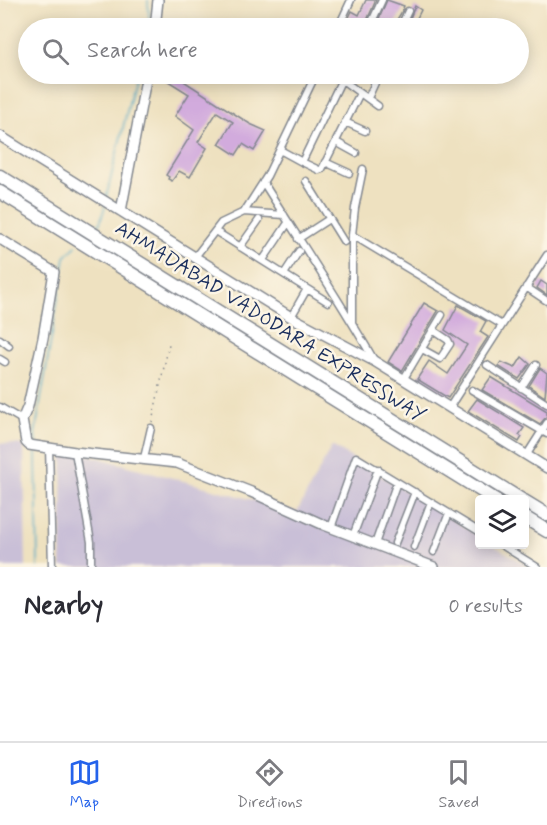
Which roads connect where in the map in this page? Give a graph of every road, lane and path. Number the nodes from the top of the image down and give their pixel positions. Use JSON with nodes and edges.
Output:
{"nodes":[{"id":1,"x":158,"y":0,"type":"edge"},
{"id":2,"x":351,"y":0,"type":"edge"},
{"id":3,"x":382,"y":0,"type":"edge"},
{"id":4,"x":408,"y":11,"type":"dead end"},
{"id":5,"x":156,"y":18,"type":"edge"},
{"id":6,"x":343,"y":18,"type":"edge"},
{"id":7,"x":374,"y":18,"type":"edge"},
{"id":8,"x":405,"y":18,"type":"edge"},
{"id":9,"x":145,"y":84,"type":"edge"},
{"id":10,"x":311,"y":84,"type":"edge"},
{"id":11,"x":341,"y":84,"type":"edge"},
{"id":12,"x":348,"y":84,"type":"edge"},
{"id":13,"x":374,"y":84,"type":"edge"},
{"id":14,"x":360,"y":93,"type":"junction"},
{"id":15,"x":368,"y":98,"type":"junction"},
{"id":16,"x":378,"y":106,"type":"dead end"},
{"id":17,"x":345,"y":122,"type":"junction"},
{"id":18,"x":365,"y":131,"type":"dead end"},
{"id":19,"x":0,"y":136,"type":"edge"},
{"id":20,"x":336,"y":142,"type":"junction"},
{"id":21,"x":280,"y":150,"type":"junction"},
{"id":22,"x":356,"y":153,"type":"dead end"},
{"id":23,"x":302,"y":162,"type":"junction"},
{"id":24,"x":325,"y":162,"type":"junction"},
{"id":25,"x":363,"y":169,"type":"dead end"},
{"id":26,"x":349,"y":173,"type":"dead end"},
{"id":27,"x":0,"y":176,"type":"edge"},
{"id":28,"x":306,"y":181,"type":"dead end"},
{"id":29,"x":263,"y":182,"type":"junction"},
{"id":30,"x":0,"y":192,"type":"edge"},
{"id":31,"x":121,"y":212,"type":"junction"},
{"id":32,"x":244,"y":212,"type":"junction"},
{"id":33,"x":284,"y":215,"type":"junction"},
{"id":34,"x":329,"y":219,"type":"junction"},
{"id":35,"x":259,"y":220,"type":"dead end"},
{"id":36,"x":288,"y":223,"type":"junction"},
{"id":37,"x":215,"y":231,"type":"junction"},
{"id":38,"x":352,"y":235,"type":"junction"},
{"id":39,"x":298,"y":239,"type":"junction"},
{"id":40,"x":0,"y":240,"type":"edge"},
{"id":41,"x":344,"y":242,"type":"dead end"},
{"id":42,"x":240,"y":247,"type":"junction"},
{"id":43,"x":299,"y":251,"type":"dead end"},
{"id":44,"x":547,"y":255,"type":"edge"},
{"id":45,"x":195,"y":257,"type":"junction"},
{"id":46,"x":263,"y":260,"type":"junction"},
{"id":47,"x":284,"y":274,"type":"junction"},
{"id":48,"x":526,"y":287,"type":"junction"},
{"id":49,"x":307,"y":289,"type":"junction"},
{"id":50,"x":547,"y":301,"type":"edge"},
{"id":51,"x":328,"y":302,"type":"dead end"},
{"id":52,"x":442,"y":315,"type":"dead end"},
{"id":53,"x":291,"y":317,"type":"junction"},
{"id":54,"x":352,"y":322,"type":"junction"},
{"id":55,"x":502,"y":325,"type":"junction"},
{"id":56,"x":433,"y":330,"type":"junction"},
{"id":57,"x":0,"y":339,"type":"edge"},
{"id":58,"x":169,"y":344,"type":"dead end"},
{"id":59,"x":9,"y":345,"type":"dead end"},
{"id":60,"x":422,"y":349,"type":"junction"},
{"id":61,"x":374,"y":361,"type":"junction"},
{"id":62,"x":487,"y":365,"type":"dead end"},
{"id":63,"x":536,"y":365,"type":"dead end"},
{"id":64,"x":404,"y":380,"type":"junction"},
{"id":65,"x":521,"y":388,"type":"junction"},
{"id":66,"x":472,"y":390,"type":"dead end"},
{"id":67,"x":546,"y":403,"type":"edge"},
{"id":68,"x":0,"y":407,"type":"edge"},
{"id":69,"x":449,"y":408,"type":"junction"},
{"id":70,"x":22,"y":420,"type":"junction"},
{"id":71,"x":547,"y":423,"type":"edge"},
{"id":72,"x":151,"y":428,"type":"joint"},
{"id":73,"x":544,"y":433,"type":"edge"},
{"id":74,"x":47,"y":447,"type":"junction"},
{"id":75,"x":75,"y":452,"type":"junction"},
{"id":76,"x":526,"y":456,"type":"junction"},
{"id":77,"x":144,"y":458,"type":"junction"},
{"id":78,"x":547,"y":468,"type":"edge"},
{"id":79,"x":378,"y":469,"type":"junction"},
{"id":80,"x":397,"y":482,"type":"junction"},
{"id":81,"x":415,"y":492,"type":"junction"},
{"id":82,"x":488,"y":495,"type":"edge"},
{"id":83,"x":515,"y":495,"type":"edge"},
{"id":84,"x":431,"y":502,"type":"junction"},
{"id":85,"x":529,"y":504,"type":"edge"},
{"id":86,"x":449,"y":513,"type":"junction"},
{"id":87,"x":547,"y":515,"type":"edge"},
{"id":88,"x":529,"y":520,"type":"edge"},
{"id":89,"x":331,"y":528,"type":"junction"},
{"id":90,"x":475,"y":529,"type":"edge"},
{"id":91,"x":547,"y":531,"type":"edge"},
{"id":92,"x":353,"y":536,"type":"junction"},
{"id":93,"x":395,"y":543,"type":"dead end"},
{"id":94,"x":375,"y":544,"type":"junction"},
{"id":95,"x":414,"y":547,"type":"dead end"},
{"id":96,"x":508,"y":549,"type":"edge"},
{"id":97,"x":434,"y":552,"type":"dead end"},
{"id":98,"x":52,"y":567,"type":"edge"},
{"id":99,"x":91,"y":567,"type":"edge"},
{"id":100,"x":434,"y":567,"type":"edge"},
{"id":101,"x":537,"y":567,"type":"edge"}],
"edges":[{"from":1,"to":5,"type":"street"},
{"from":2,"to":6,"type":"street"},
{"from":3,"to":7,"type":"street"},
{"from":4,"to":8,"type":"street"},
{"from":9,"to":31,"type":"street"},
{"from":10,"to":21,"type":"street"},
{"from":11,"to":23,"type":"street"},
{"from":12,"to":14,"type":"street"},
{"from":13,"to":15,"type":"street"},
{"from":14,"to":15,"type":"street"},
{"from":14,"to":17,"type":"street"},
{"from":15,"to":16,"type":"street"},
{"from":17,"to":18,"type":"street"},
{"from":17,"to":20,"type":"street"},
{"from":19,"to":31,"type":"street"},
{"from":20,"to":22,"type":"street"},
{"from":20,"to":24,"type":"street"},
{"from":21,"to":23,"type":"street"},
{"from":21,"to":29,"type":"street"},
{"from":23,"to":24,"type":"street"},
{"from":24,"to":26,"type":"street"},
{"from":25,"to":38,"type":"street"},
{"from":27,"to":83,"type":"highway","name":"AHMADABAD VADODARA EXPRESSWAY"},
{"from":28,"to":34,"type":"street"},
{"from":29,"to":32,"type":"street"},
{"from":29,"to":33,"type":"street"},
{"from":30,"to":82,"type":"highway","name":"AHMADABAD VADODARA EXPRESSWAY"},
{"from":31,"to":45,"type":"street"},
{"from":32,"to":33,"type":"street"},
{"from":32,"to":37,"type":"street"},
{"from":33,"to":36,"type":"street"},
{"from":34,"to":39,"type":"street"},
{"from":34,"to":41,"type":"street"},
{"from":35,"to":42,"type":"street"},
{"from":36,"to":39,"type":"street"},
{"from":36,"to":46,"type":"street"},
{"from":37,"to":42,"type":"street"},
{"from":37,"to":45,"type":"street"},
{"from":38,"to":54,"type":"street"},
{"from":38,"to":55,"type":"street"},
{"from":39,"to":54,"type":"street"},
{"from":40,"to":70,"type":"street"},
{"from":42,"to":46,"type":"street"},
{"from":43,"to":47,"type":"street"},
{"from":44,"to":48,"type":"street"},
{"from":45,"to":53,"type":"street"},
{"from":46,"to":47,"type":"street"},
{"from":47,"to":49,"type":"street"},
{"from":48,"to":50,"type":"street"},
{"from":48,"to":55,"type":"street"},
{"from":49,"to":51,"type":"street"},
{"from":49,"to":53,"type":"street"},
{"from":52,"to":56,"type":"street"},
{"from":53,"to":61,"type":"street"},
{"from":54,"to":61,"type":"street"},
{"from":55,"to":69,"type":"street"},
{"from":56,"to":60,"type":"street"},
{"from":56,"to":60,"type":"street"},
{"from":57,"to":59,"type":"street"},
{"from":58,"to":72,"type":"path"},
{"from":60,"to":64,"type":"street"},
{"from":61,"to":64,"type":"street"},
{"from":62,"to":65,"type":"street"},
{"from":63,"to":65,"type":"street"},
{"from":64,"to":69,"type":"street"},
{"from":65,"to":67,"type":"street"},
{"from":66,"to":73,"type":"street"},
{"from":68,"to":70,"type":"street"},
{"from":69,"to":76,"type":"street"},
{"from":70,"to":74,"type":"street"},
{"from":71,"to":73,"type":"street"},
{"from":72,"to":77,"type":"street"},
{"from":73,"to":76,"type":"street"},
{"from":74,"to":75,"type":"street"},
{"from":74,"to":98,"type":"street"},
{"from":75,"to":77,"type":"street"},
{"from":75,"to":99,"type":"street"},
{"from":76,"to":78,"type":"street"},
{"from":77,"to":89,"type":"street"},
{"from":79,"to":80,"type":"street"},
{"from":79,"to":89,"type":"street"},
{"from":79,"to":92,"type":"street"},
{"from":80,"to":81,"type":"street"},
{"from":80,"to":94,"type":"street"},
{"from":81,"to":84,"type":"street"},
{"from":81,"to":93,"type":"street"},
{"from":84,"to":86,"type":"street"},
{"from":84,"to":95,"type":"street"},
{"from":85,"to":87,"type":"highway","name":"AHMADABAD VADODARA EXPRESSWAY"},
{"from":86,"to":90,"type":"street"},
{"from":86,"to":97,"type":"street"},
{"from":88,"to":91,"type":"highway"},
{"from":89,"to":92,"type":"street"},
{"from":92,"to":94,"type":"street"},
{"from":94,"to":100,"type":"street"},
{"from":96,"to":101,"type":"street"}]}
